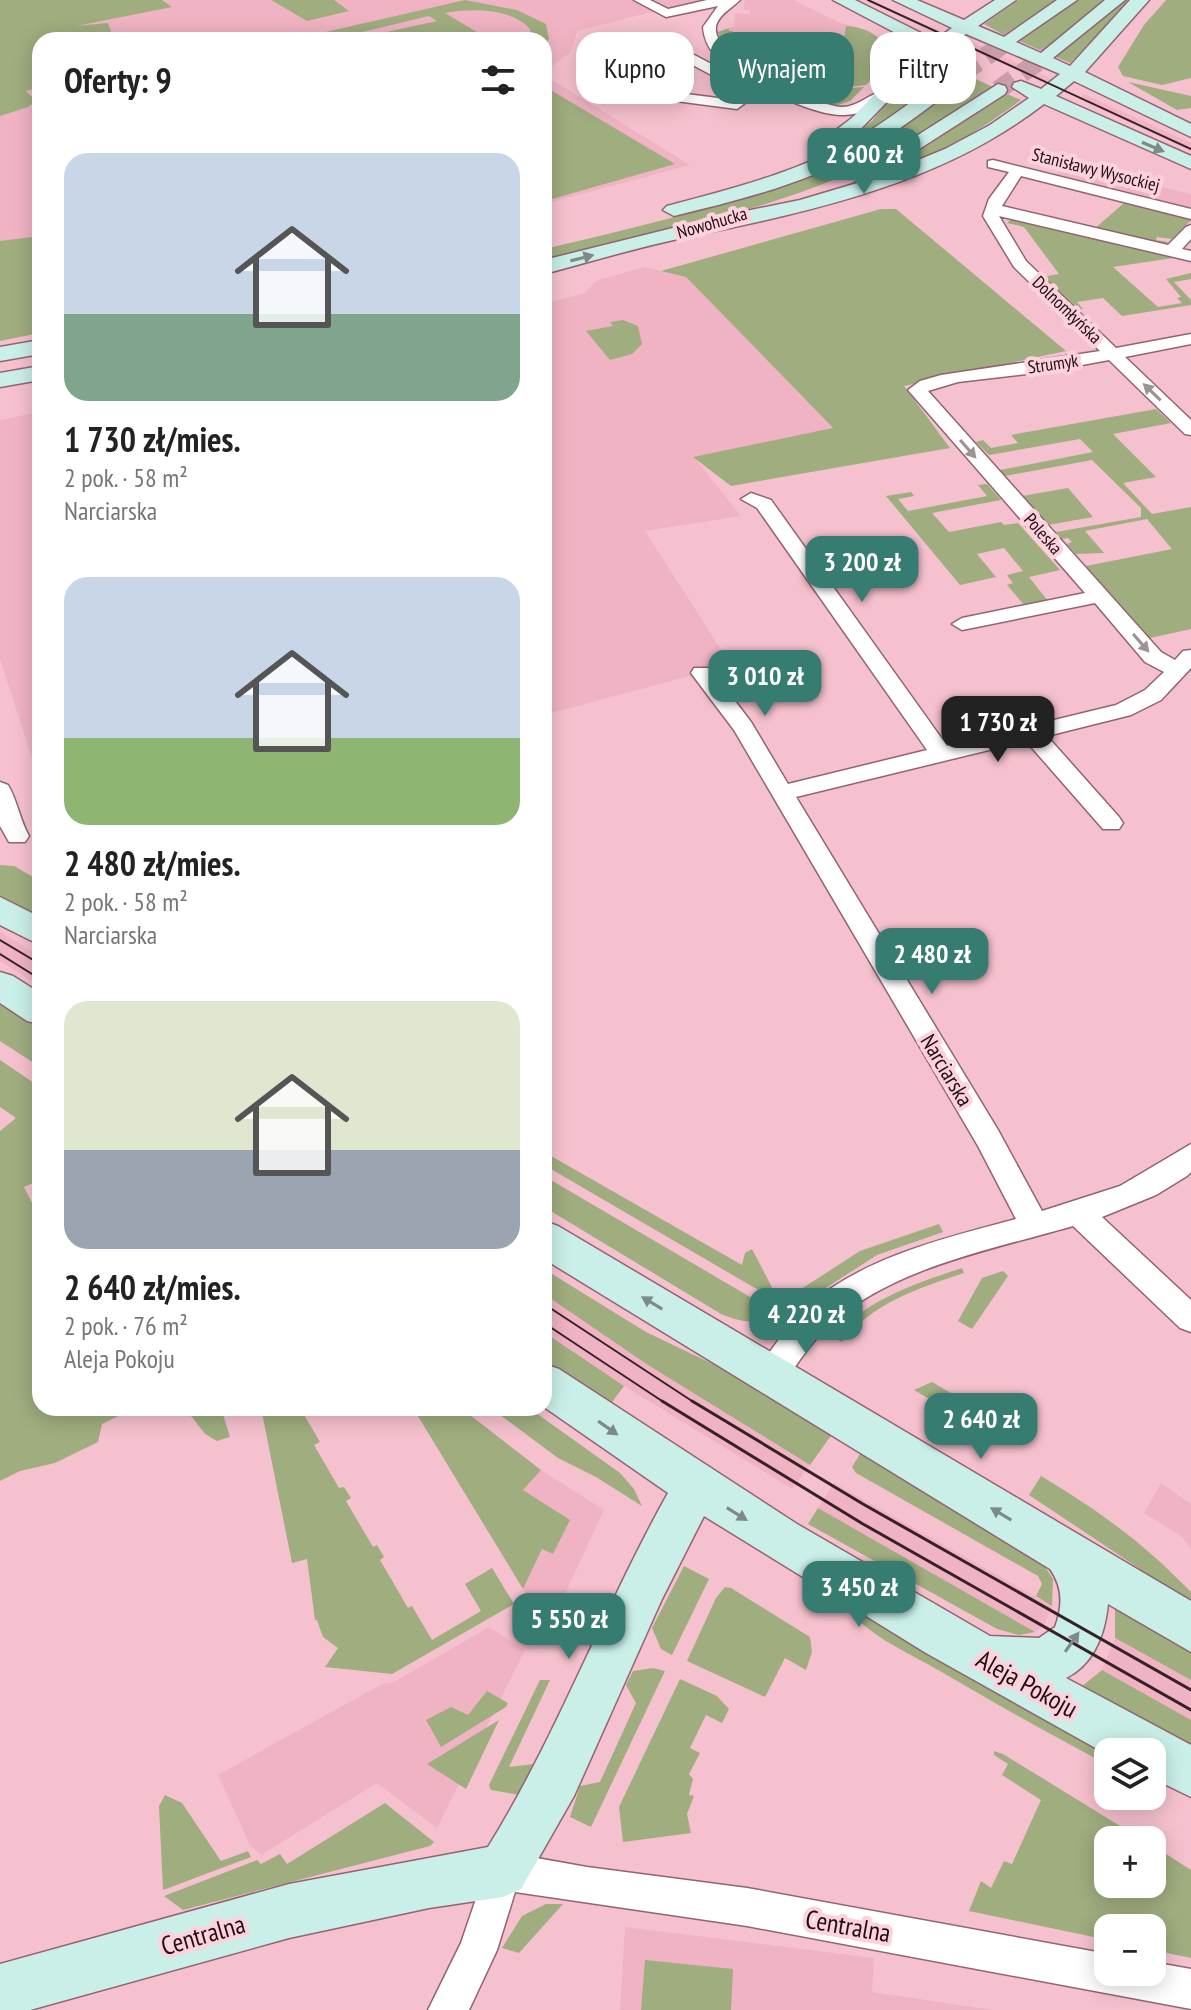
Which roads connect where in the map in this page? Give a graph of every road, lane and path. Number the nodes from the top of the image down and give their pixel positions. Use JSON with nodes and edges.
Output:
{"nodes":[{"id":1,"x":640,"y":0,"type":"edge"},
{"id":2,"x":842,"y":0,"type":"edge"},
{"id":3,"x":902,"y":0,"type":"edge"},
{"id":4,"x":918,"y":0,"type":"edge"},
{"id":5,"x":993,"y":0,"type":"edge"},
{"id":6,"x":1007,"y":0,"type":"edge"},
{"id":7,"x":1068,"y":0,"type":"edge"},
{"id":8,"x":1116,"y":0,"type":"edge"},
{"id":9,"x":1140,"y":0,"type":"edge"},
{"id":10,"x":732,"y":1,"type":"edge"},
{"id":11,"x":862,"y":10,"type":"junction"},
{"id":12,"x":666,"y":13,"type":"junction"},
{"id":13,"x":961,"y":31,"type":"junction"},
{"id":14,"x":660,"y":32,"type":"edge"},
{"id":15,"x":711,"y":32,"type":"edge"},
{"id":16,"x":890,"y":32,"type":"edge"},
{"id":17,"x":905,"y":32,"type":"edge"},
{"id":18,"x":1014,"y":42,"type":"junction"},
{"id":19,"x":1100,"y":45,"type":"junction"},
{"id":20,"x":1049,"y":54,"type":"tunnel mouth"},
{"id":21,"x":694,"y":62,"type":"edge"},
{"id":22,"x":976,"y":72,"type":"edge"},
{"id":23,"x":982,"y":76,"type":"junction"},
{"id":24,"x":1065,"y":78,"type":"junction"},
{"id":25,"x":976,"y":79,"type":"edge"},
{"id":26,"x":1040,"y":96,"type":"junction"},
{"id":27,"x":694,"y":100,"type":"edge"},
{"id":28,"x":870,"y":102,"type":"edge"},
{"id":29,"x":815,"y":104,"type":"edge"},
{"id":30,"x":876,"y":104,"type":"edge"},
{"id":31,"x":932,"y":104,"type":"edge"},
{"id":32,"x":1149,"y":110,"type":"junction"},
{"id":33,"x":999,"y":128,"type":"junction"},
{"id":34,"x":1114,"y":130,"type":"junction"},
{"id":35,"x":1191,"y":131,"type":"edge"},
{"id":36,"x":1191,"y":163,"type":"edge"},
{"id":37,"x":993,"y":164,"type":"dead end"},
{"id":38,"x":1017,"y":171,"type":"junction"},
{"id":39,"x":994,"y":209,"type":"junction"},
{"id":40,"x":1191,"y":214,"type":"edge"},
{"id":41,"x":695,"y":229,"type":"junction"},
{"id":42,"x":1191,"y":230,"type":"edge"},
{"id":43,"x":1172,"y":251,"type":"junction"},
{"id":44,"x":1191,"y":256,"type":"edge"},
{"id":45,"x":552,"y":265,"type":"edge"},
{"id":46,"x":1191,"y":339,"type":"edge"},
{"id":47,"x":32,"y":348,"type":"edge"},
{"id":48,"x":0,"y":354,"type":"edge"},
{"id":49,"x":1112,"y":354,"type":"junction"},
{"id":50,"x":32,"y":374,"type":"edge"},
{"id":51,"x":0,"y":380,"type":"edge"},
{"id":52,"x":917,"y":390,"type":"joint"},
{"id":53,"x":1191,"y":430,"type":"edge"},
{"id":54,"x":751,"y":499,"type":"dead end"},
{"id":55,"x":1101,"y":596,"type":"junction"},
{"id":56,"x":962,"y":624,"type":"dead end"},
{"id":57,"x":1184,"y":663,"type":"edge"},
{"id":58,"x":702,"y":673,"type":"dead end"},
{"id":59,"x":1031,"y":732,"type":"junction"},
{"id":60,"x":941,"y":754,"type":"junction"},
{"id":61,"x":0,"y":790,"type":"edge"},
{"id":62,"x":782,"y":793,"type":"junction"},
{"id":63,"x":1111,"y":823,"type":"dead end"},
{"id":64,"x":17,"y":836,"type":"dead end"},
{"id":65,"x":0,"y":909,"type":"edge"},
{"id":66,"x":32,"y":928,"type":"edge"},
{"id":67,"x":0,"y":985,"type":"edge"},
{"id":68,"x":32,"y":1006,"type":"edge"},
{"id":69,"x":1191,"y":1155,"type":"edge"},
{"id":70,"x":1078,"y":1213,"type":"junction"},
{"id":71,"x":1035,"y":1226,"type":"junction"},
{"id":72,"x":552,"y":1243,"type":"edge"},
{"id":73,"x":1191,"y":1319,"type":"edge"},
{"id":74,"x":771,"y":1375,"type":"junction"},
{"id":75,"x":552,"y":1389,"type":"edge"},
{"id":76,"x":695,"y":1488,"type":"junction"},
{"id":77,"x":1067,"y":1554,"type":"junction"},
{"id":78,"x":1191,"y":1628,"type":"edge"},
{"id":79,"x":975,"y":1656,"type":"junction"},
{"id":80,"x":1191,"y":1772,"type":"edge"},
{"id":81,"x":503,"y":1871,"type":"junction"},
{"id":82,"x":1191,"y":1989,"type":"edge"},
{"id":83,"x":0,"y":1991,"type":"edge"},
{"id":84,"x":448,"y":2010,"type":"edge"}],
"edges":[{"from":1,"to":12,"type":"street"},
{"from":2,"to":11,"type":"main road"},
{"from":3,"to":13,"type":"main road"},
{"from":4,"to":5,"type":"main road"},
{"from":6,"to":13,"type":"main road"},
{"from":7,"to":18,"type":"main road"},
{"from":8,"to":20,"type":"main road"},
{"from":9,"to":19,"type":"main road"},
{"from":10,"to":12,"type":"street"},
{"from":10,"to":15,"type":"street"},
{"from":11,"to":16,"type":"main road"},
{"from":11,"to":17,"type":"main road"},
{"from":12,"to":14,"type":"street"},
{"from":13,"to":18,"type":"main road"},
{"from":18,"to":24,"type":"main road"},
{"from":19,"to":24,"type":"main road"},
{"from":19,"to":32,"type":"main road"},
{"from":21,"to":27,"type":"street"},
{"from":22,"to":23,"type":"main road"},
{"from":23,"to":24,"type":"main road"},
{"from":23,"to":25,"type":"main road","name":"Nowohucka"},
{"from":23,"to":26,"type":"main road"},
{"from":23,"to":41,"type":"main road","name":"Nowohucka"},
{"from":24,"to":26,"type":"main road"},
{"from":24,"to":32,"type":"main road"},
{"from":26,"to":33,"type":"main road"},
{"from":26,"to":34,"type":"main road"},
{"from":28,"to":29,"type":"street"},
{"from":30,"to":31,"type":"main road","name":"Nowohucka"},
{"from":32,"to":35,"type":"main road"},
{"from":33,"to":34,"type":"main road"},
{"from":33,"to":41,"type":"main road"},
{"from":34,"to":36,"type":"main road","one_way":true},
{"from":37,"to":38,"type":"street","name":"Stanisławy Wysockiej"},
{"from":38,"to":39,"type":"street"},
{"from":38,"to":40,"type":"street","name":"Stanisławy Wysockiej"},
{"from":39,"to":43,"type":"street"},
{"from":39,"to":49,"type":"street","name":"Dolnomłyńska"},
{"from":45,"to":41,"type":"main road","name":"Nowohucka","one_way":true},
{"from":42,"to":43,"type":"street"},
{"from":43,"to":44,"type":"street"},
{"from":46,"to":49,"type":"street","name":"Strumyk"},
{"from":47,"to":48,"type":"main road"},
{"from":49,"to":52,"type":"street","name":"Strumyk"},
{"from":53,"to":49,"type":"street","name":"Dolnomłyńska","one_way":true},
{"from":50,"to":51,"type":"main road"},
{"from":52,"to":55,"type":"street","name":"Poleska","one_way":true},
{"from":54,"to":60,"type":"street"},
{"from":55,"to":56,"type":"street"},
{"from":55,"to":57,"type":"street","name":"Poleska","one_way":true},
{"from":57,"to":59,"type":"street"},
{"from":58,"to":62,"type":"street","name":"Narciarska"},
{"from":59,"to":60,"type":"street"},
{"from":59,"to":63,"type":"street"},
{"from":60,"to":62,"type":"street"},
{"from":61,"to":64,"type":"street"},
{"from":62,"to":71,"type":"street","name":"Narciarska"},
{"from":65,"to":66,"type":"main road"},
{"from":67,"to":68,"type":"main road"},
{"from":69,"to":70,"type":"street"},
{"from":70,"to":71,"type":"street"},
{"from":70,"to":73,"type":"street"},
{"from":71,"to":74,"type":"street"},
{"from":74,"to":72,"type":"main road","one_way":true},
{"from":77,"to":74,"type":"main road","one_way":true},
{"from":75,"to":76,"type":"main road","name":"Aleja Pokoju","one_way":true},
{"from":76,"to":79,"type":"main road","name":"Aleja Pokoju","one_way":true},
{"from":76,"to":81,"type":"main road"},
{"from":77,"to":78,"type":"main road"},
{"from":79,"to":77,"type":"main road","one_way":true},
{"from":79,"to":80,"type":"main road","name":"Aleja Pokoju"},
{"from":81,"to":82,"type":"street","name":"Centralna"},
{"from":81,"to":83,"type":"main road","name":"Centralna"},
{"from":81,"to":84,"type":"street"}]}
